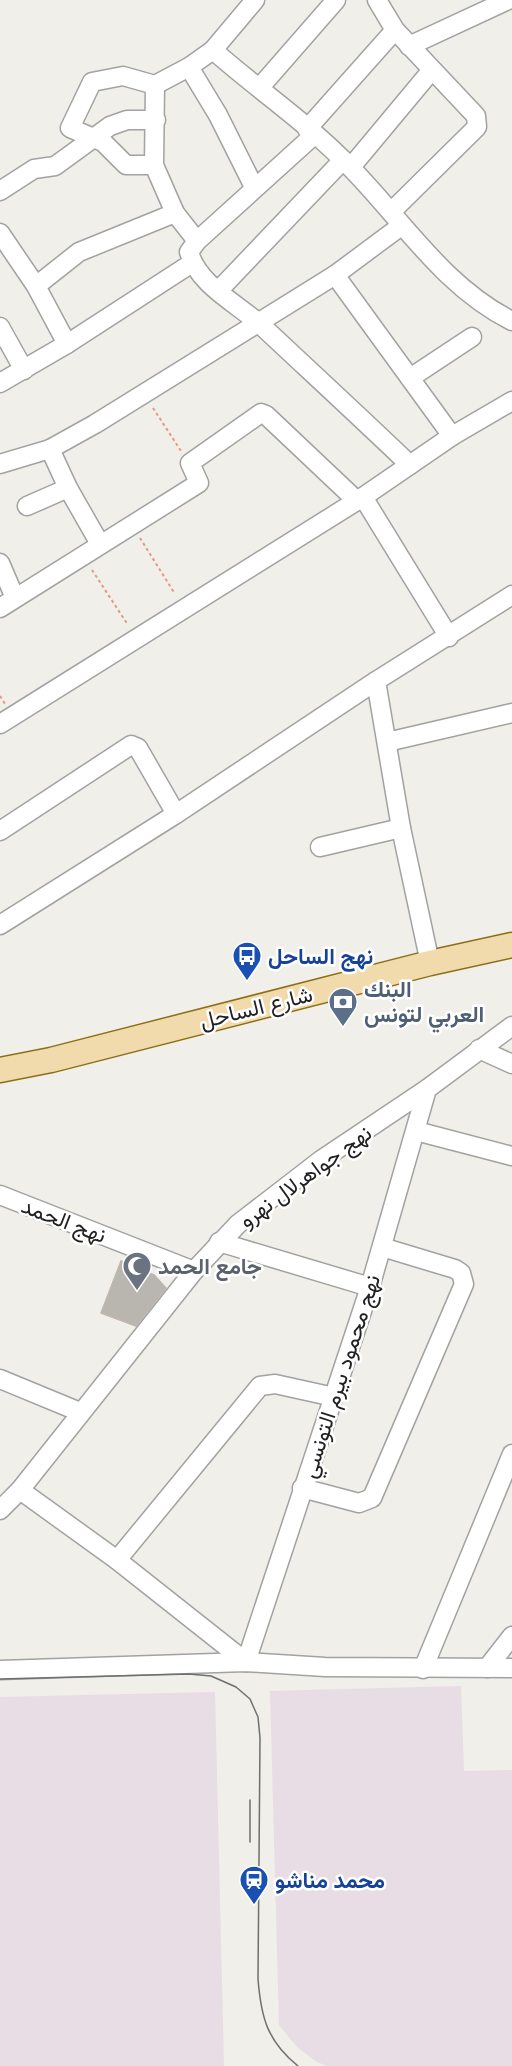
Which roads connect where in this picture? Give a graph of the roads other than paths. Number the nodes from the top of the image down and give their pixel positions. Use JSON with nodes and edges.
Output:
{"nodes":[{"id":1,"x":255,"y":0,"type":"edge"},
{"id":2,"x":336,"y":0,"type":"edge"},
{"id":3,"x":377,"y":0,"type":"edge"},
{"id":4,"x":508,"y":0,"type":"edge"},
{"id":5,"x":395,"y":30,"type":"junction"},
{"id":6,"x":409,"y":46,"type":"junction"},
{"id":7,"x":213,"y":50,"type":"junction"},
{"id":8,"x":189,"y":67,"type":"junction"},
{"id":9,"x":431,"y":71,"type":"junction"},
{"id":10,"x":155,"y":85,"type":"junction"},
{"id":11,"x":261,"y":87,"type":"junction"},
{"id":12,"x":156,"y":120,"type":"junction"},
{"id":13,"x":310,"y":132,"type":"junction"},
{"id":14,"x":93,"y":139,"type":"junction"},
{"id":15,"x":347,"y":164,"type":"junction"},
{"id":16,"x":154,"y":165,"type":"junction"},
{"id":17,"x":254,"y":187,"type":"junction"},
{"id":18,"x":0,"y":191,"type":"edge"},
{"id":19,"x":175,"y":213,"type":"junction"},
{"id":20,"x":396,"y":219,"type":"junction"},
{"id":21,"x":0,"y":233,"type":"edge"},
{"id":22,"x":197,"y":241,"type":"junction"},
{"id":23,"x":192,"y":263,"type":"junction"},
{"id":24,"x":335,"y":275,"type":"junction"},
{"id":25,"x":36,"y":286,"type":"junction"},
{"id":26,"x":218,"y":291,"type":"junction"},
{"id":27,"x":512,"y":321,"type":"edge"},
{"id":28,"x":259,"y":323,"type":"junction"},
{"id":29,"x":0,"y":327,"type":"edge"},
{"id":30,"x":472,"y":337,"type":"dead end"},
{"id":31,"x":67,"y":344,"type":"junction"},
{"id":32,"x":24,"y":370,"type":"junction"},
{"id":33,"x":410,"y":378,"type":"junction"},
{"id":34,"x":0,"y":383,"type":"edge"},
{"id":35,"x":512,"y":401,"type":"edge"},
{"id":36,"x":452,"y":436,"type":"junction"},
{"id":37,"x":50,"y":448,"type":"junction"},
{"id":38,"x":0,"y":464,"type":"edge"},
{"id":39,"x":410,"y":465,"type":"junction"},
{"id":40,"x":68,"y":488,"type":"junction"},
{"id":41,"x":360,"y":499,"type":"junction"},
{"id":42,"x":27,"y":506,"type":"dead end"},
{"id":43,"x":100,"y":544,"type":"junction"},
{"id":44,"x":0,"y":562,"type":"edge"},
{"id":45,"x":512,"y":595,"type":"edge"},
{"id":46,"x":8,"y":603,"type":"edge"},
{"id":47,"x":449,"y":637,"type":"junction"},
{"id":48,"x":376,"y":681,"type":"junction"},
{"id":49,"x":512,"y":713,"type":"edge"},
{"id":50,"x":0,"y":724,"type":"edge"},
{"id":51,"x":387,"y":742,"type":"junction"},
{"id":52,"x":176,"y":814,"type":"junction"},
{"id":53,"x":401,"y":828,"type":"junction"},
{"id":54,"x":0,"y":831,"type":"edge"},
{"id":55,"x":320,"y":847,"type":"dead end"},
{"id":56,"x":1,"y":922,"type":"edge"},
{"id":57,"x":512,"y":945,"type":"edge"},
{"id":58,"x":430,"y":963,"type":"junction"},
{"id":59,"x":512,"y":1026,"type":"edge"},
{"id":60,"x":479,"y":1049,"type":"junction"},
{"id":61,"x":512,"y":1064,"type":"edge"},
{"id":62,"x":0,"y":1070,"type":"edge"},
{"id":63,"x":428,"y":1089,"type":"junction"},
{"id":64,"x":416,"y":1131,"type":"junction"},
{"id":65,"x":512,"y":1156,"type":"edge"},
{"id":66,"x":0,"y":1195,"type":"edge"},
{"id":67,"x":219,"y":1242,"type":"junction"},
{"id":68,"x":382,"y":1247,"type":"junction"},
{"id":69,"x":194,"y":1271,"type":"junction"},
{"id":70,"x":370,"y":1287,"type":"junction"},
{"id":71,"x":0,"y":1379,"type":"edge"},
{"id":72,"x":334,"y":1397,"type":"junction"},
{"id":73,"x":80,"y":1412,"type":"junction"},
{"id":74,"x":512,"y":1454,"type":"edge"},
{"id":75,"x":302,"y":1488,"type":"junction"},
{"id":76,"x":20,"y":1490,"type":"junction"},
{"id":77,"x":0,"y":1510,"type":"edge"},
{"id":78,"x":117,"y":1560,"type":"junction"},
{"id":79,"x":512,"y":1635,"type":"edge"},
{"id":80,"x":246,"y":1662,"type":"junction"},
{"id":81,"x":488,"y":1668,"type":"junction"},
{"id":82,"x":512,"y":1668,"type":"edge"},
{"id":83,"x":423,"y":1669,"type":"junction"},
{"id":84,"x":0,"y":1670,"type":"edge"}],
"edges":[{"from":1,"to":7,"type":"street"},
{"from":2,"to":11,"type":"street"},
{"from":3,"to":5,"type":"street"},
{"from":4,"to":6,"type":"street"},
{"from":5,"to":6,"type":"street"},
{"from":5,"to":13,"type":"street"},
{"from":6,"to":9,"type":"street"},
{"from":7,"to":8,"type":"street"},
{"from":7,"to":11,"type":"street"},
{"from":8,"to":10,"type":"street"},
{"from":8,"to":17,"type":"street"},
{"from":9,"to":15,"type":"street"},
{"from":9,"to":20,"type":"street"},
{"from":10,"to":12,"type":"street"},
{"from":10,"to":14,"type":"street"},
{"from":11,"to":13,"type":"street"},
{"from":12,"to":14,"type":"street"},
{"from":12,"to":16,"type":"street"},
{"from":13,"to":15,"type":"street"},
{"from":13,"to":17,"type":"street"},
{"from":14,"to":16,"type":"street"},
{"from":14,"to":18,"type":"street"},
{"from":15,"to":20,"type":"street"},
{"from":15,"to":26,"type":"street"},
{"from":16,"to":19,"type":"street"},
{"from":17,"to":22,"type":"street"},
{"from":19,"to":22,"type":"street"},
{"from":19,"to":25,"type":"street"},
{"from":20,"to":24,"type":"street"},
{"from":20,"to":27,"type":"street"},
{"from":21,"to":25,"type":"street"},
{"from":22,"to":23,"type":"street"},
{"from":23,"to":26,"type":"street"},
{"from":23,"to":31,"type":"street"},
{"from":24,"to":28,"type":"street"},
{"from":24,"to":33,"type":"street"},
{"from":25,"to":31,"type":"street"},
{"from":26,"to":28,"type":"street"},
{"from":28,"to":37,"type":"street"},
{"from":28,"to":39,"type":"street"},
{"from":29,"to":32,"type":"street"},
{"from":30,"to":33,"type":"street"},
{"from":31,"to":32,"type":"street"},
{"from":32,"to":34,"type":"street"},
{"from":33,"to":36,"type":"street"},
{"from":35,"to":36,"type":"street"},
{"from":36,"to":39,"type":"street"},
{"from":37,"to":38,"type":"street"},
{"from":37,"to":40,"type":"street"},
{"from":39,"to":41,"type":"street"},
{"from":40,"to":42,"type":"street"},
{"from":40,"to":43,"type":"street"},
{"from":41,"to":43,"type":"street"},
{"from":41,"to":47,"type":"street"},
{"from":41,"to":50,"type":"street"},
{"from":43,"to":46,"type":"street"},
{"from":44,"to":46,"type":"street"},
{"from":45,"to":47,"type":"street"},
{"from":47,"to":48,"type":"street"},
{"from":48,"to":51,"type":"street"},
{"from":48,"to":52,"type":"street"},
{"from":49,"to":51,"type":"street"},
{"from":51,"to":53,"type":"street"},
{"from":52,"to":54,"type":"street"},
{"from":52,"to":56,"type":"street"},
{"from":53,"to":55,"type":"street"},
{"from":53,"to":58,"type":"street"},
{"from":57,"to":58,"type":"main road","name":"شارع الساحل"},
{"from":58,"to":62,"type":"main road","name":"شارع الساحل"},
{"from":59,"to":60,"type":"street","name":"نهج جواهرلال نهرو"},
{"from":60,"to":61,"type":"street"},
{"from":60,"to":63,"type":"street","name":"نهج جواهرلال نهرو"},
{"from":63,"to":64,"type":"street","name":"نهج محمود بيرم التونسي"},
{"from":63,"to":67,"type":"street","name":"نهج جواهرلال نهرو"},
{"from":64,"to":65,"type":"street"},
{"from":64,"to":68,"type":"street","name":"نهج محمود بيرم التونسي"},
{"from":66,"to":69,"type":"street","name":"نهج الحمد"},
{"from":67,"to":69,"type":"street","name":"نهج جواهرلال نهرو"},
{"from":67,"to":70,"type":"street"},
{"from":68,"to":70,"type":"street","name":"نهج محمود بيرم التونسي"},
{"from":68,"to":75,"type":"street"},
{"from":69,"to":73,"type":"street","name":"نهج جواهرلال نهرو"},
{"from":70,"to":72,"type":"street","name":"نهج محمود بيرم التونسي"},
{"from":71,"to":73,"type":"street"},
{"from":72,"to":75,"type":"street","name":"نهج محمود بيرم التونسي"},
{"from":72,"to":78,"type":"street"},
{"from":73,"to":76,"type":"street","name":"نهج جواهرلال نهرو"},
{"from":74,"to":83,"type":"street"},
{"from":75,"to":80,"type":"street","name":"نهج محمود بيرم التونسي"},
{"from":76,"to":77,"type":"street","name":"نهج جواهرلال نهرو"},
{"from":76,"to":78,"type":"street"},
{"from":78,"to":80,"type":"street"},
{"from":79,"to":81,"type":"street"},
{"from":80,"to":83,"type":"street"},
{"from":80,"to":84,"type":"street"},
{"from":81,"to":82,"type":"street"},
{"from":81,"to":83,"type":"street"}]}
